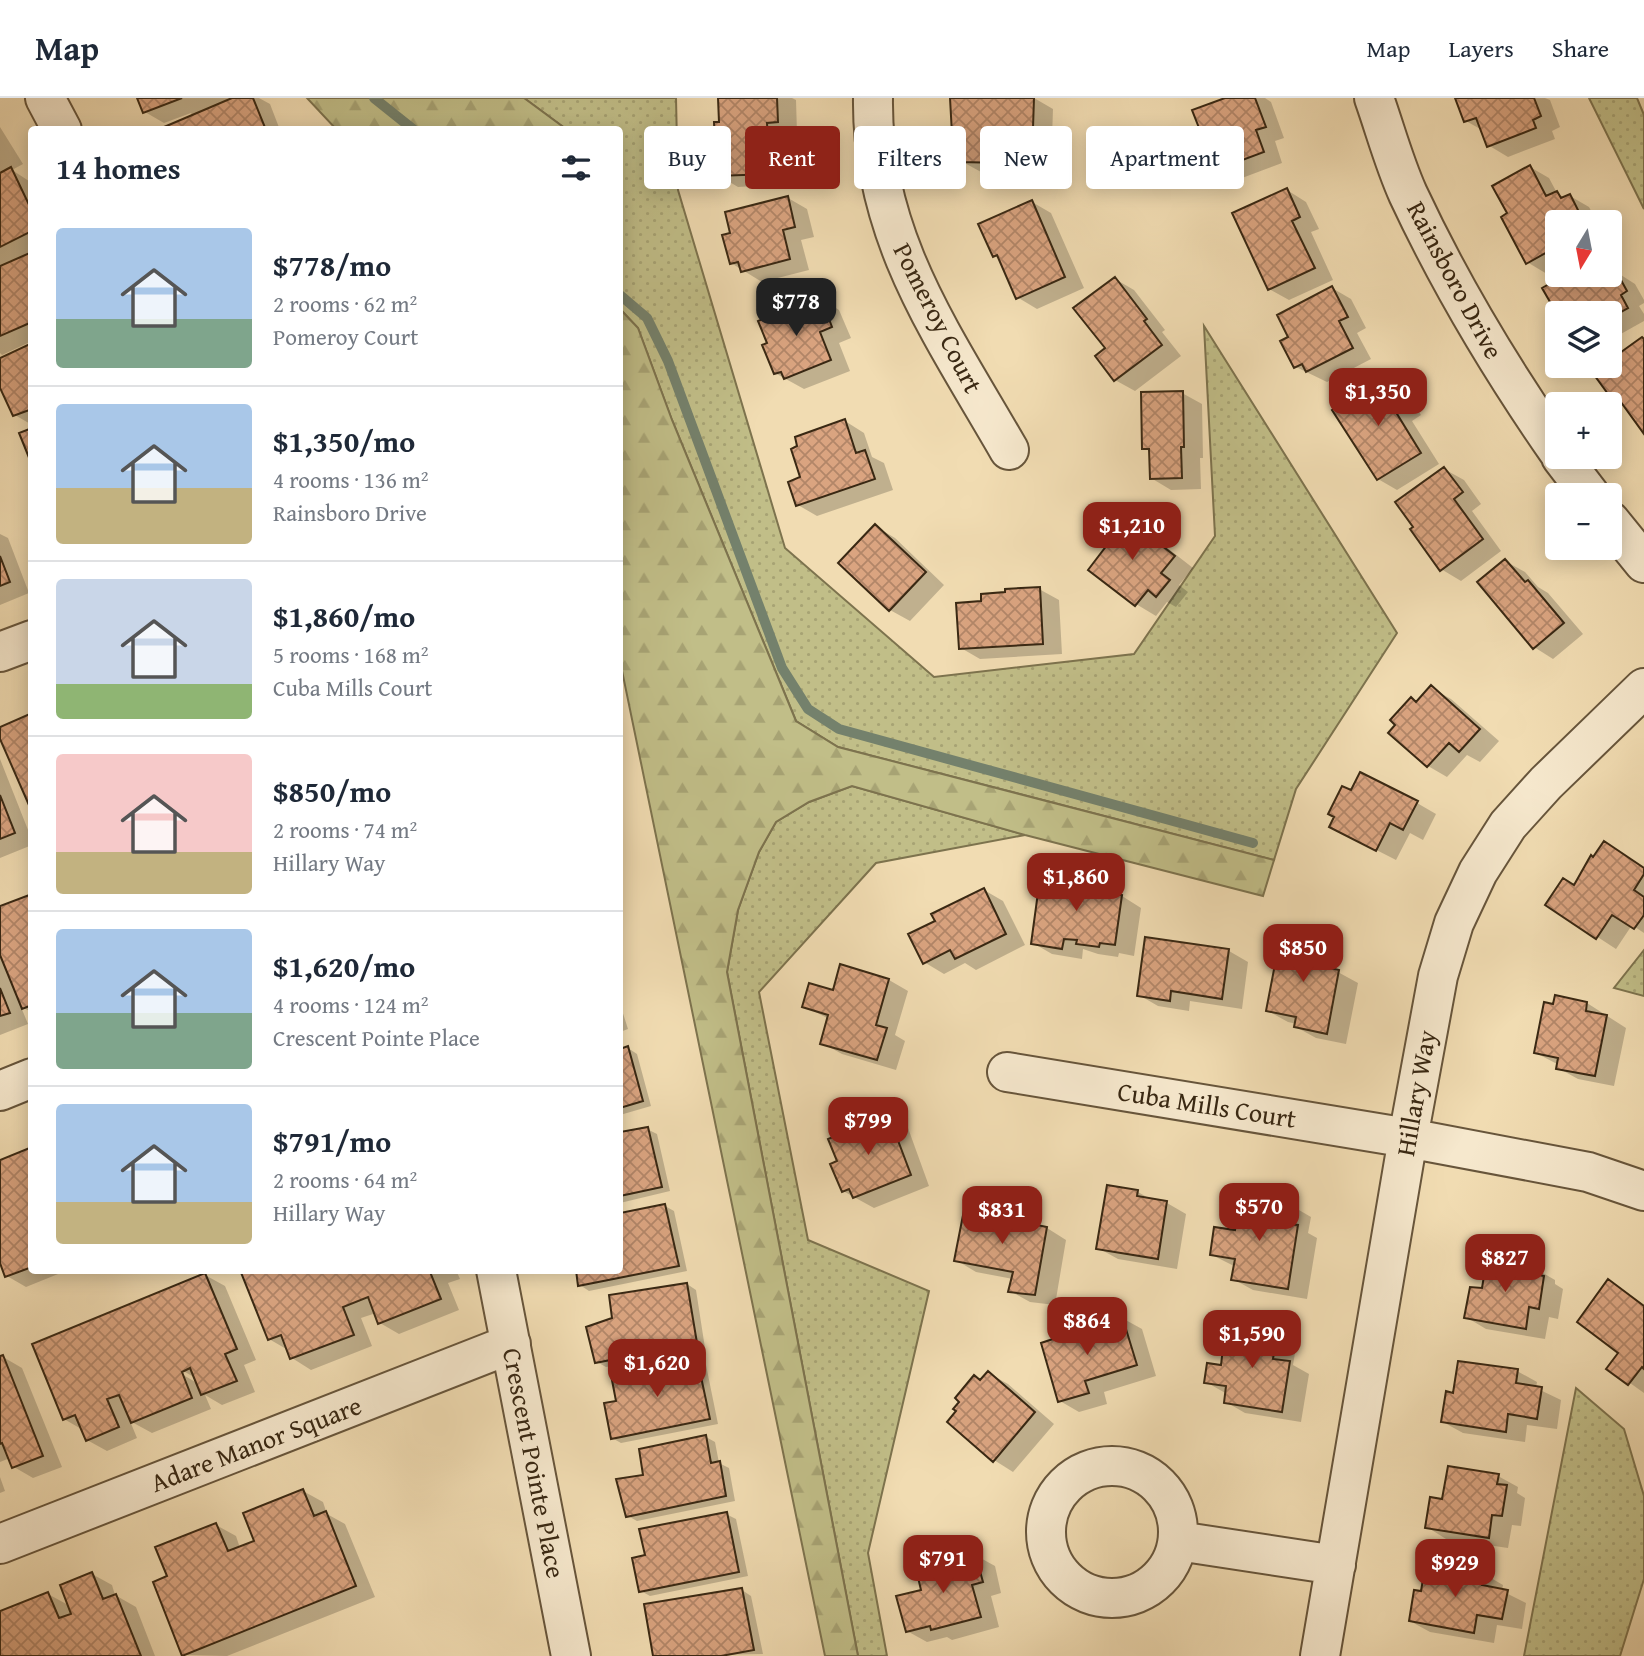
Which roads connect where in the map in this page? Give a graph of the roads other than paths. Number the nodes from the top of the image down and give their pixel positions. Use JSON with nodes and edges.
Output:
{"nodes":[{"id":1,"x":45,"y":98,"type":"edge"},
{"id":2,"x":873,"y":98,"type":"edge"},
{"id":3,"x":1374,"y":98,"type":"edge"},
{"id":4,"x":60,"y":126,"type":"edge"},
{"id":5,"x":1545,"y":433,"type":"edge"},
{"id":6,"x":1009,"y":450,"type":"dead end"},
{"id":7,"x":1570,"y":469,"type":"edge"},
{"id":8,"x":1581,"y":483,"type":"edge"},
{"id":9,"x":1622,"y":536,"type":"edge"},
{"id":10,"x":1644,"y":563,"type":"edge"},
{"id":11,"x":28,"y":642,"type":"edge"},
{"id":12,"x":0,"y":652,"type":"edge"},
{"id":13,"x":1644,"y":688,"type":"edge"},
{"id":14,"x":1007,"y":1072,"type":"dead end"},
{"id":15,"x":28,"y":1080,"type":"edge"},
{"id":16,"x":0,"y":1091,"type":"edge"},
{"id":17,"x":1408,"y":1138,"type":"junction"},
{"id":18,"x":1644,"y":1191,"type":"edge"},
{"id":19,"x":497,"y":1274,"type":"edge"},
{"id":20,"x":511,"y":1344,"type":"junction"},
{"id":21,"x":1178,"y":1542,"type":"dead end"},
{"id":22,"x":0,"y":1544,"type":"edge"},
{"id":23,"x":1336,"y":1565,"type":"junction"},
{"id":24,"x":572,"y":1656,"type":"edge"},
{"id":25,"x":1320,"y":1656,"type":"edge"}],
"edges":[{"from":1,"to":4,"type":"street"},
{"from":2,"to":6,"type":"street","name":"Pomeroy Court"},
{"from":3,"to":5,"type":"street","name":"Rainsboro Drive"},
{"from":7,"to":8,"type":"street"},
{"from":9,"to":10,"type":"street"},
{"from":11,"to":12,"type":"street"},
{"from":13,"to":17,"type":"street","name":"Hillary Way"},
{"from":14,"to":17,"type":"street","name":"Cuba Mills Court"},
{"from":15,"to":16,"type":"street"},
{"from":17,"to":18,"type":"street","name":"Cuba Mills Court"},
{"from":17,"to":23,"type":"street","name":"Hillary Way"},
{"from":19,"to":20,"type":"street","name":"Crescent Pointe Place"},
{"from":20,"to":22,"type":"street","name":"Adare Manor Square"},
{"from":20,"to":24,"type":"street","name":"Crescent Pointe Place"},
{"from":21,"to":23,"type":"street"},
{"from":23,"to":25,"type":"street","name":"Hillary Way"}]}
